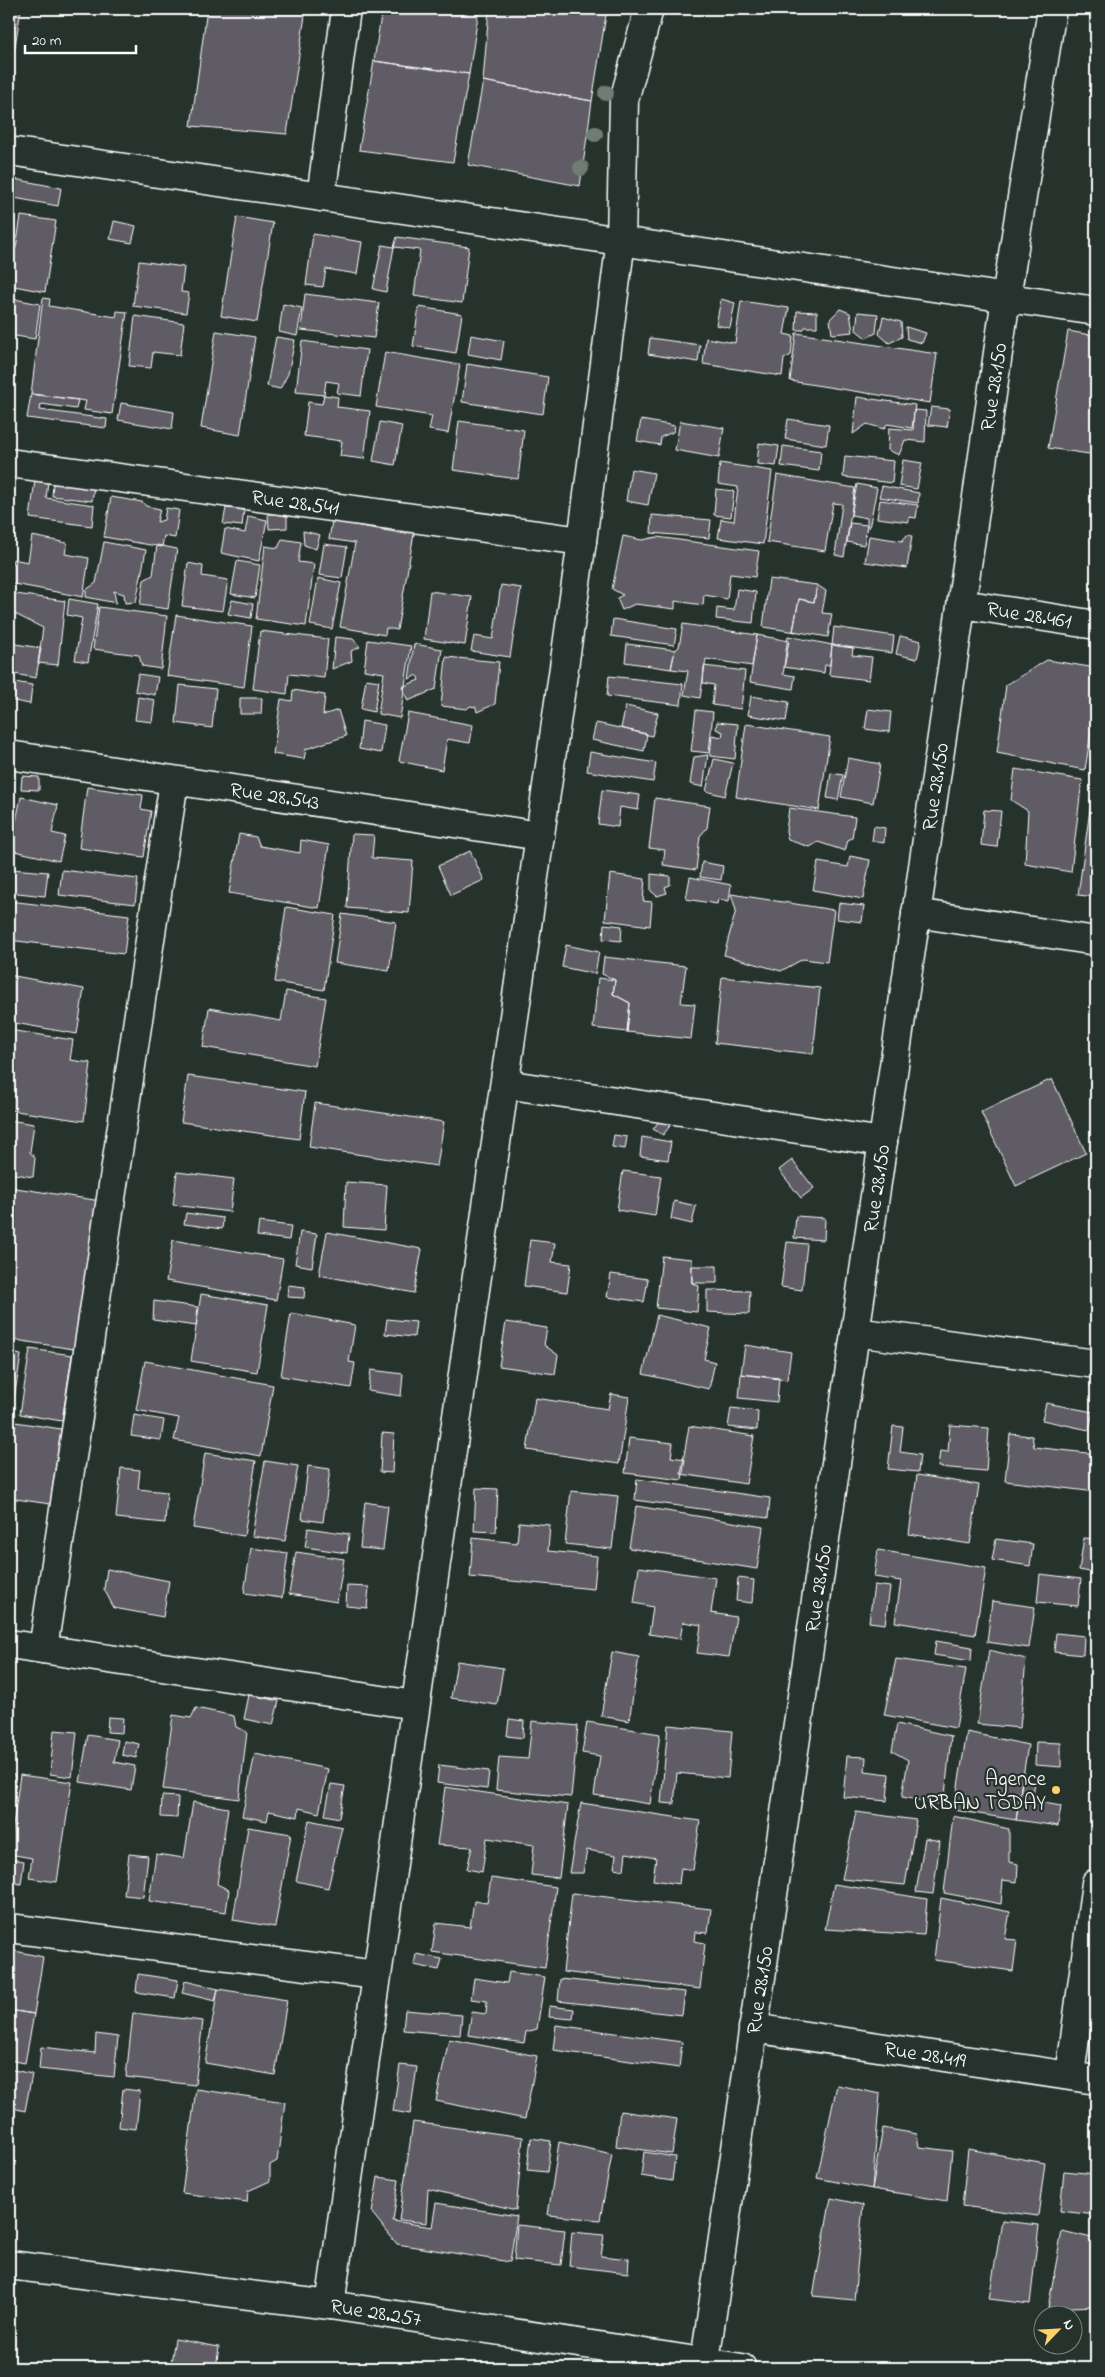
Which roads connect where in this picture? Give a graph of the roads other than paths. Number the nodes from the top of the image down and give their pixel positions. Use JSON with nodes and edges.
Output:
{"nodes":[{"id":1,"x":346,"y":9,"type":"edge"},
{"id":2,"x":649,"y":9,"type":"edge"},
{"id":3,"x":1052,"y":9,"type":"edge"},
{"id":4,"x":9,"y":151,"type":"edge"},
{"id":5,"x":321,"y":197,"type":"junction"},
{"id":6,"x":621,"y":240,"type":"junction"},
{"id":7,"x":1006,"y":298,"type":"junction"},
{"id":8,"x":1096,"y":311,"type":"edge"},
{"id":9,"x":9,"y":463,"type":"edge"},
{"id":10,"x":582,"y":541,"type":"junction"},
{"id":11,"x":962,"y":604,"type":"junction"},
{"id":12,"x":1096,"y":624,"type":"edge"},
{"id":13,"x":9,"y":755,"type":"edge"},
{"id":14,"x":174,"y":781,"type":"junction"},
{"id":15,"x":540,"y":836,"type":"junction"},
{"id":16,"x":916,"y":913,"type":"junction"},
{"id":17,"x":1096,"y":941,"type":"edge"},
{"id":18,"x":504,"y":1084,"type":"junction"},
{"id":19,"x":883,"y":1142,"type":"junction"},
{"id":20,"x":856,"y":1332,"type":"junction"},
{"id":21,"x":1096,"y":1364,"type":"edge"},
{"id":22,"x":9,"y":1644,"type":"edge"},
{"id":23,"x":43,"y":1649,"type":"junction"},
{"id":24,"x":416,"y":1705,"type":"junction"},
{"id":25,"x":1096,"y":1883,"type":"edge"},
{"id":26,"x":9,"y":1928,"type":"edge"},
{"id":27,"x":377,"y":1975,"type":"junction"},
{"id":28,"x":754,"y":2028,"type":"junction"},
{"id":29,"x":1070,"y":2076,"type":"junction"},
{"id":30,"x":1096,"y":2080,"type":"edge"},
{"id":31,"x":9,"y":2265,"type":"edge"},
{"id":32,"x":330,"y":2305,"type":"junction"},
{"id":33,"x":705,"y":2366,"type":"edge"},
{"id":34,"x":742,"y":2368,"type":"edge"}],
"edges":[{"from":1,"to":5,"type":"street"},
{"from":2,"to":6,"type":"street"},
{"from":3,"to":7,"type":"street","name":"Rue 28.150"},
{"from":4,"to":5,"type":"street"},
{"from":5,"to":6,"type":"street"},
{"from":6,"to":7,"type":"street"},
{"from":6,"to":10,"type":"street"},
{"from":7,"to":8,"type":"street"},
{"from":7,"to":11,"type":"street","name":"Rue 28.150"},
{"from":9,"to":10,"type":"street","name":"Rue 28.541"},
{"from":10,"to":15,"type":"street"},
{"from":11,"to":12,"type":"street","name":"Rue 28.461"},
{"from":11,"to":16,"type":"street","name":"Rue 28.150"},
{"from":13,"to":14,"type":"street","name":"Rue 28.543"},
{"from":14,"to":15,"type":"street","name":"Rue 28.543"},
{"from":14,"to":23,"type":"street"},
{"from":15,"to":18,"type":"street"},
{"from":16,"to":17,"type":"street"},
{"from":16,"to":19,"type":"street","name":"Rue 28.150"},
{"from":18,"to":19,"type":"street"},
{"from":18,"to":24,"type":"street"},
{"from":19,"to":20,"type":"street","name":"Rue 28.150"},
{"from":20,"to":21,"type":"street"},
{"from":20,"to":28,"type":"street","name":"Rue 28.150"},
{"from":22,"to":23,"type":"street"},
{"from":23,"to":24,"type":"street"},
{"from":24,"to":27,"type":"street"},
{"from":25,"to":29,"type":"street"},
{"from":26,"to":27,"type":"street"},
{"from":27,"to":32,"type":"street"},
{"from":28,"to":29,"type":"street","name":"Rue 28.419"},
{"from":28,"to":33,"type":"street","name":"Rue 28.150"},
{"from":29,"to":30,"type":"street","name":"Rue 28.419"},
{"from":31,"to":32,"type":"street","name":"Rue 28.257"},
{"from":32,"to":33,"type":"street","name":"Rue 28.257"},
{"from":33,"to":34,"type":"street","name":"Rue 28.257"}]}
